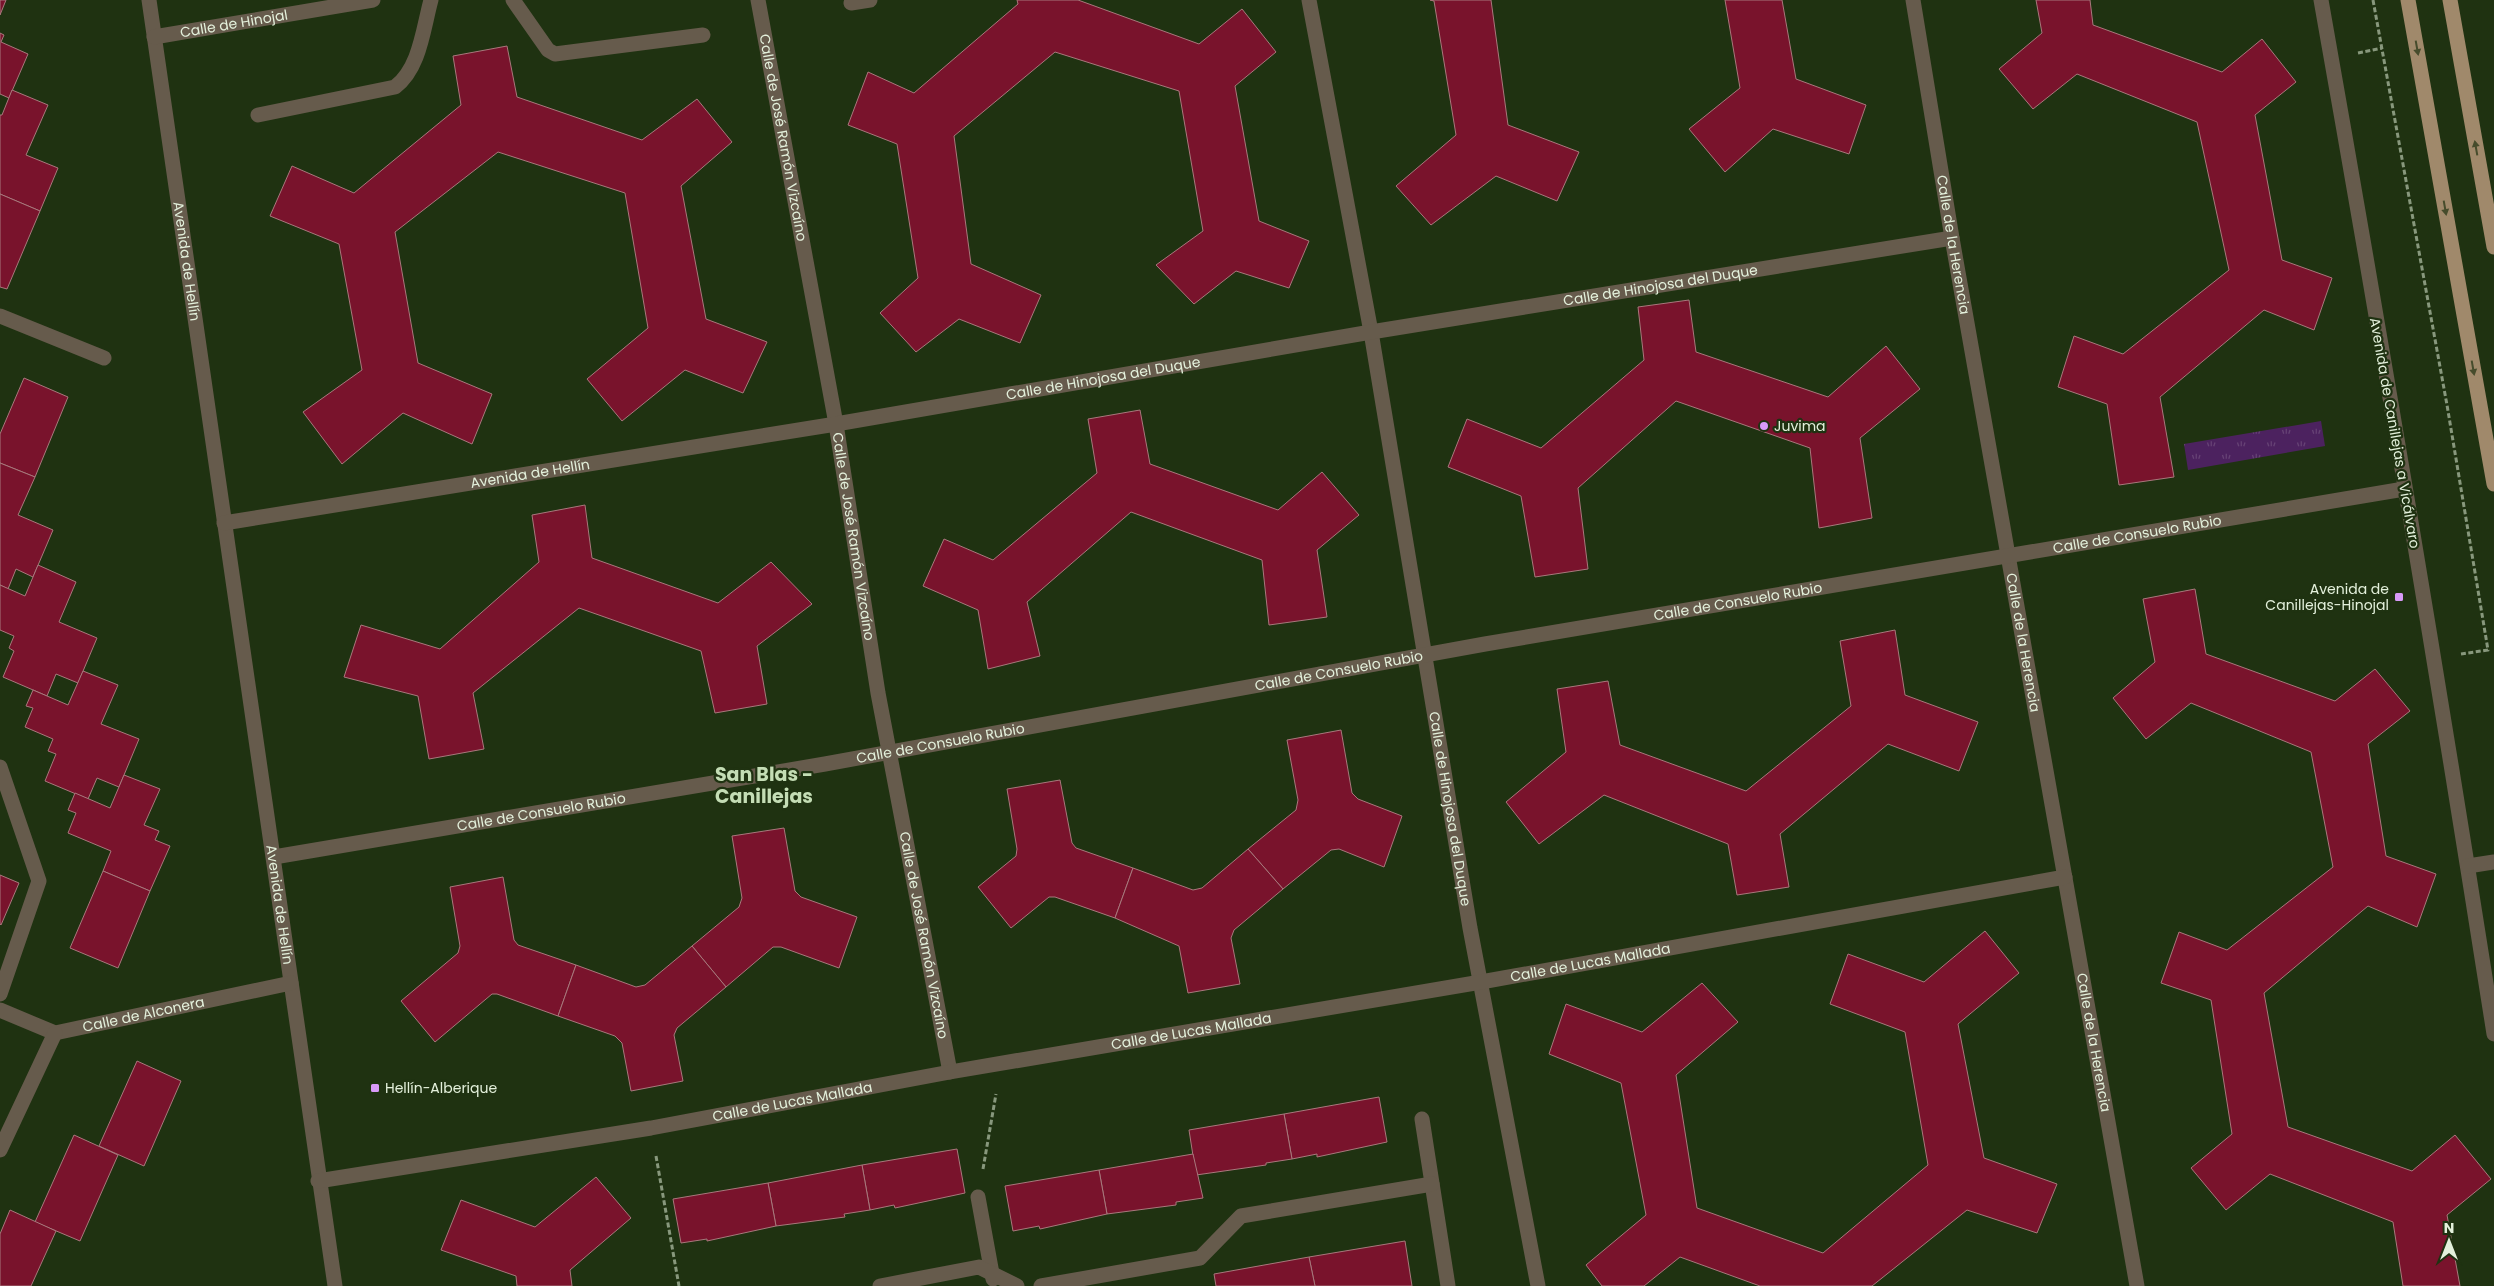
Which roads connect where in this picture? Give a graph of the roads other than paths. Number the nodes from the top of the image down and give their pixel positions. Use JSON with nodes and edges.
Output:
{"nodes":[{"id":1,"x":149,"y":0,"type":"edge"},
{"id":2,"x":373,"y":0,"type":"edge"},
{"id":3,"x":431,"y":0,"type":"edge"},
{"id":4,"x":513,"y":0,"type":"edge"},
{"id":5,"x":758,"y":0,"type":"edge"},
{"id":6,"x":870,"y":0,"type":"edge"},
{"id":7,"x":1308,"y":0,"type":"edge"},
{"id":8,"x":1914,"y":0,"type":"edge"},
{"id":9,"x":2321,"y":0,"type":"edge"},
{"id":10,"x":2408,"y":0,"type":"edge"},
{"id":11,"x":2450,"y":0,"type":"edge"},
{"id":12,"x":851,"y":3,"type":"dead end"},
{"id":13,"x":703,"y":35,"type":"dead end"},
{"id":14,"x":154,"y":37,"type":"junction"},
{"id":15,"x":258,"y":115,"type":"dead end"},
{"id":16,"x":1952,"y":238,"type":"junction"},
{"id":17,"x":2494,"y":247,"type":"edge"},
{"id":18,"x":0,"y":316,"type":"edge"},
{"id":19,"x":1371,"y":332,"type":"junction"},
{"id":20,"x":104,"y":358,"type":"dead end"},
{"id":21,"x":836,"y":424,"type":"junction"},
{"id":22,"x":2494,"y":484,"type":"edge"},
{"id":23,"x":2404,"y":489,"type":"junction"},
{"id":24,"x":224,"y":523,"type":"junction"},
{"id":25,"x":2009,"y":556,"type":"junction"},
{"id":26,"x":1424,"y":655,"type":"junction"},
{"id":27,"x":889,"y":752,"type":"junction"},
{"id":28,"x":0,"y":767,"type":"edge"},
{"id":29,"x":274,"y":858,"type":"junction"},
{"id":30,"x":2494,"y":862,"type":"edge"},
{"id":31,"x":2468,"y":866,"type":"junction"},
{"id":32,"x":2065,"y":877,"type":"junction"},
{"id":33,"x":1481,"y":982,"type":"junction"},
{"id":34,"x":290,"y":983,"type":"junction"},
{"id":35,"x":0,"y":994,"type":"edge"},
{"id":36,"x":0,"y":1010,"type":"edge"},
{"id":37,"x":55,"y":1033,"type":"junction"},
{"id":38,"x":2494,"y":1034,"type":"edge"},
{"id":39,"x":950,"y":1072,"type":"junction"},
{"id":40,"x":1422,"y":1119,"type":"dead end"},
{"id":41,"x":0,"y":1150,"type":"edge"},
{"id":42,"x":318,"y":1180,"type":"junction"},
{"id":43,"x":1432,"y":1184,"type":"junction"},
{"id":44,"x":978,"y":1197,"type":"road end"},
{"id":45,"x":993,"y":1280,"type":"edge"},
{"id":46,"x":335,"y":1286,"type":"edge"},
{"id":47,"x":880,"y":1286,"type":"edge"},
{"id":48,"x":1017,"y":1286,"type":"edge"},
{"id":49,"x":1041,"y":1286,"type":"edge"},
{"id":50,"x":1448,"y":1286,"type":"edge"},
{"id":51,"x":1538,"y":1286,"type":"edge"},
{"id":52,"x":2137,"y":1286,"type":"edge"}],
"edges":[{"from":1,"to":14,"type":"street","name":"Avenida de Hellín"},
{"from":2,"to":14,"type":"street","name":"Calle de Hinojal"},
{"from":3,"to":15,"type":"street"},
{"from":4,"to":13,"type":"street"},
{"from":5,"to":21,"type":"street","name":"Calle de José Ramón Vizcaíno"},
{"from":6,"to":12,"type":"street"},
{"from":7,"to":19,"type":"street","name":"Calle de Hinojosa del Duque"},
{"from":8,"to":16,"type":"street","name":"Calle de la Herencia"},
{"from":9,"to":23,"type":"street","name":"Avenida de Canillejas a Vicálvaro"},
{"from":10,"to":22,"type":"main road","one_way":true},
{"from":17,"to":11,"type":"main road","one_way":true},
{"from":14,"to":24,"type":"street","name":"Avenida de Hellín"},
{"from":16,"to":19,"type":"street","name":"Calle de Hinojosa del Duque"},
{"from":16,"to":25,"type":"street","name":"Calle de la Herencia"},
{"from":18,"to":20,"type":"street"},
{"from":19,"to":21,"type":"street","name":"Calle de Hinojosa del Duque"},
{"from":19,"to":26,"type":"street","name":"Calle de Hinojosa del Duque"},
{"from":21,"to":24,"type":"street","name":"Avenida de Hellín"},
{"from":21,"to":27,"type":"street","name":"Calle de José Ramón Vizcaíno"},
{"from":23,"to":25,"type":"street","name":"Calle de Consuelo Rubio"},
{"from":23,"to":31,"type":"street","name":"Avenida de Canillejas a Vicálvaro"},
{"from":24,"to":29,"type":"street","name":"Avenida de Hellín"},
{"from":25,"to":26,"type":"street","name":"Calle de Consuelo Rubio"},
{"from":25,"to":32,"type":"street","name":"Calle de la Herencia"},
{"from":26,"to":27,"type":"street","name":"Calle de Consuelo Rubio"},
{"from":26,"to":33,"type":"street","name":"Calle de Hinojosa del Duque"},
{"from":27,"to":29,"type":"street","name":"Calle de Consuelo Rubio"},
{"from":27,"to":39,"type":"street","name":"Calle de José Ramón Vizcaíno"},
{"from":28,"to":35,"type":"street"},
{"from":29,"to":34,"type":"street","name":"Avenida de Hellín"},
{"from":30,"to":31,"type":"street"},
{"from":31,"to":38,"type":"street","name":"Avenida de Canillejas a Vicálvaro"},
{"from":32,"to":33,"type":"street","name":"Calle de Lucas Mallada"},
{"from":32,"to":52,"type":"street","name":"Calle de la Herencia"},
{"from":33,"to":39,"type":"street","name":"Calle de Lucas Mallada"},
{"from":33,"to":51,"type":"street","name":"Calle de Hinojosa del Duque"},
{"from":34,"to":37,"type":"street","name":"Calle de Alconera"},
{"from":34,"to":42,"type":"street","name":"Avenida de Hellín"},
{"from":36,"to":37,"type":"street"},
{"from":37,"to":41,"type":"street"},
{"from":39,"to":42,"type":"street","name":"Calle de Lucas Mallada"},
{"from":40,"to":43,"type":"street"},
{"from":42,"to":46,"type":"street","name":"Avenida de Hellín"},
{"from":43,"to":49,"type":"street"},
{"from":43,"to":50,"type":"street"},
{"from":44,"to":45,"type":"street"},
{"from":45,"to":47,"type":"street"},
{"from":45,"to":48,"type":"street"}]}
